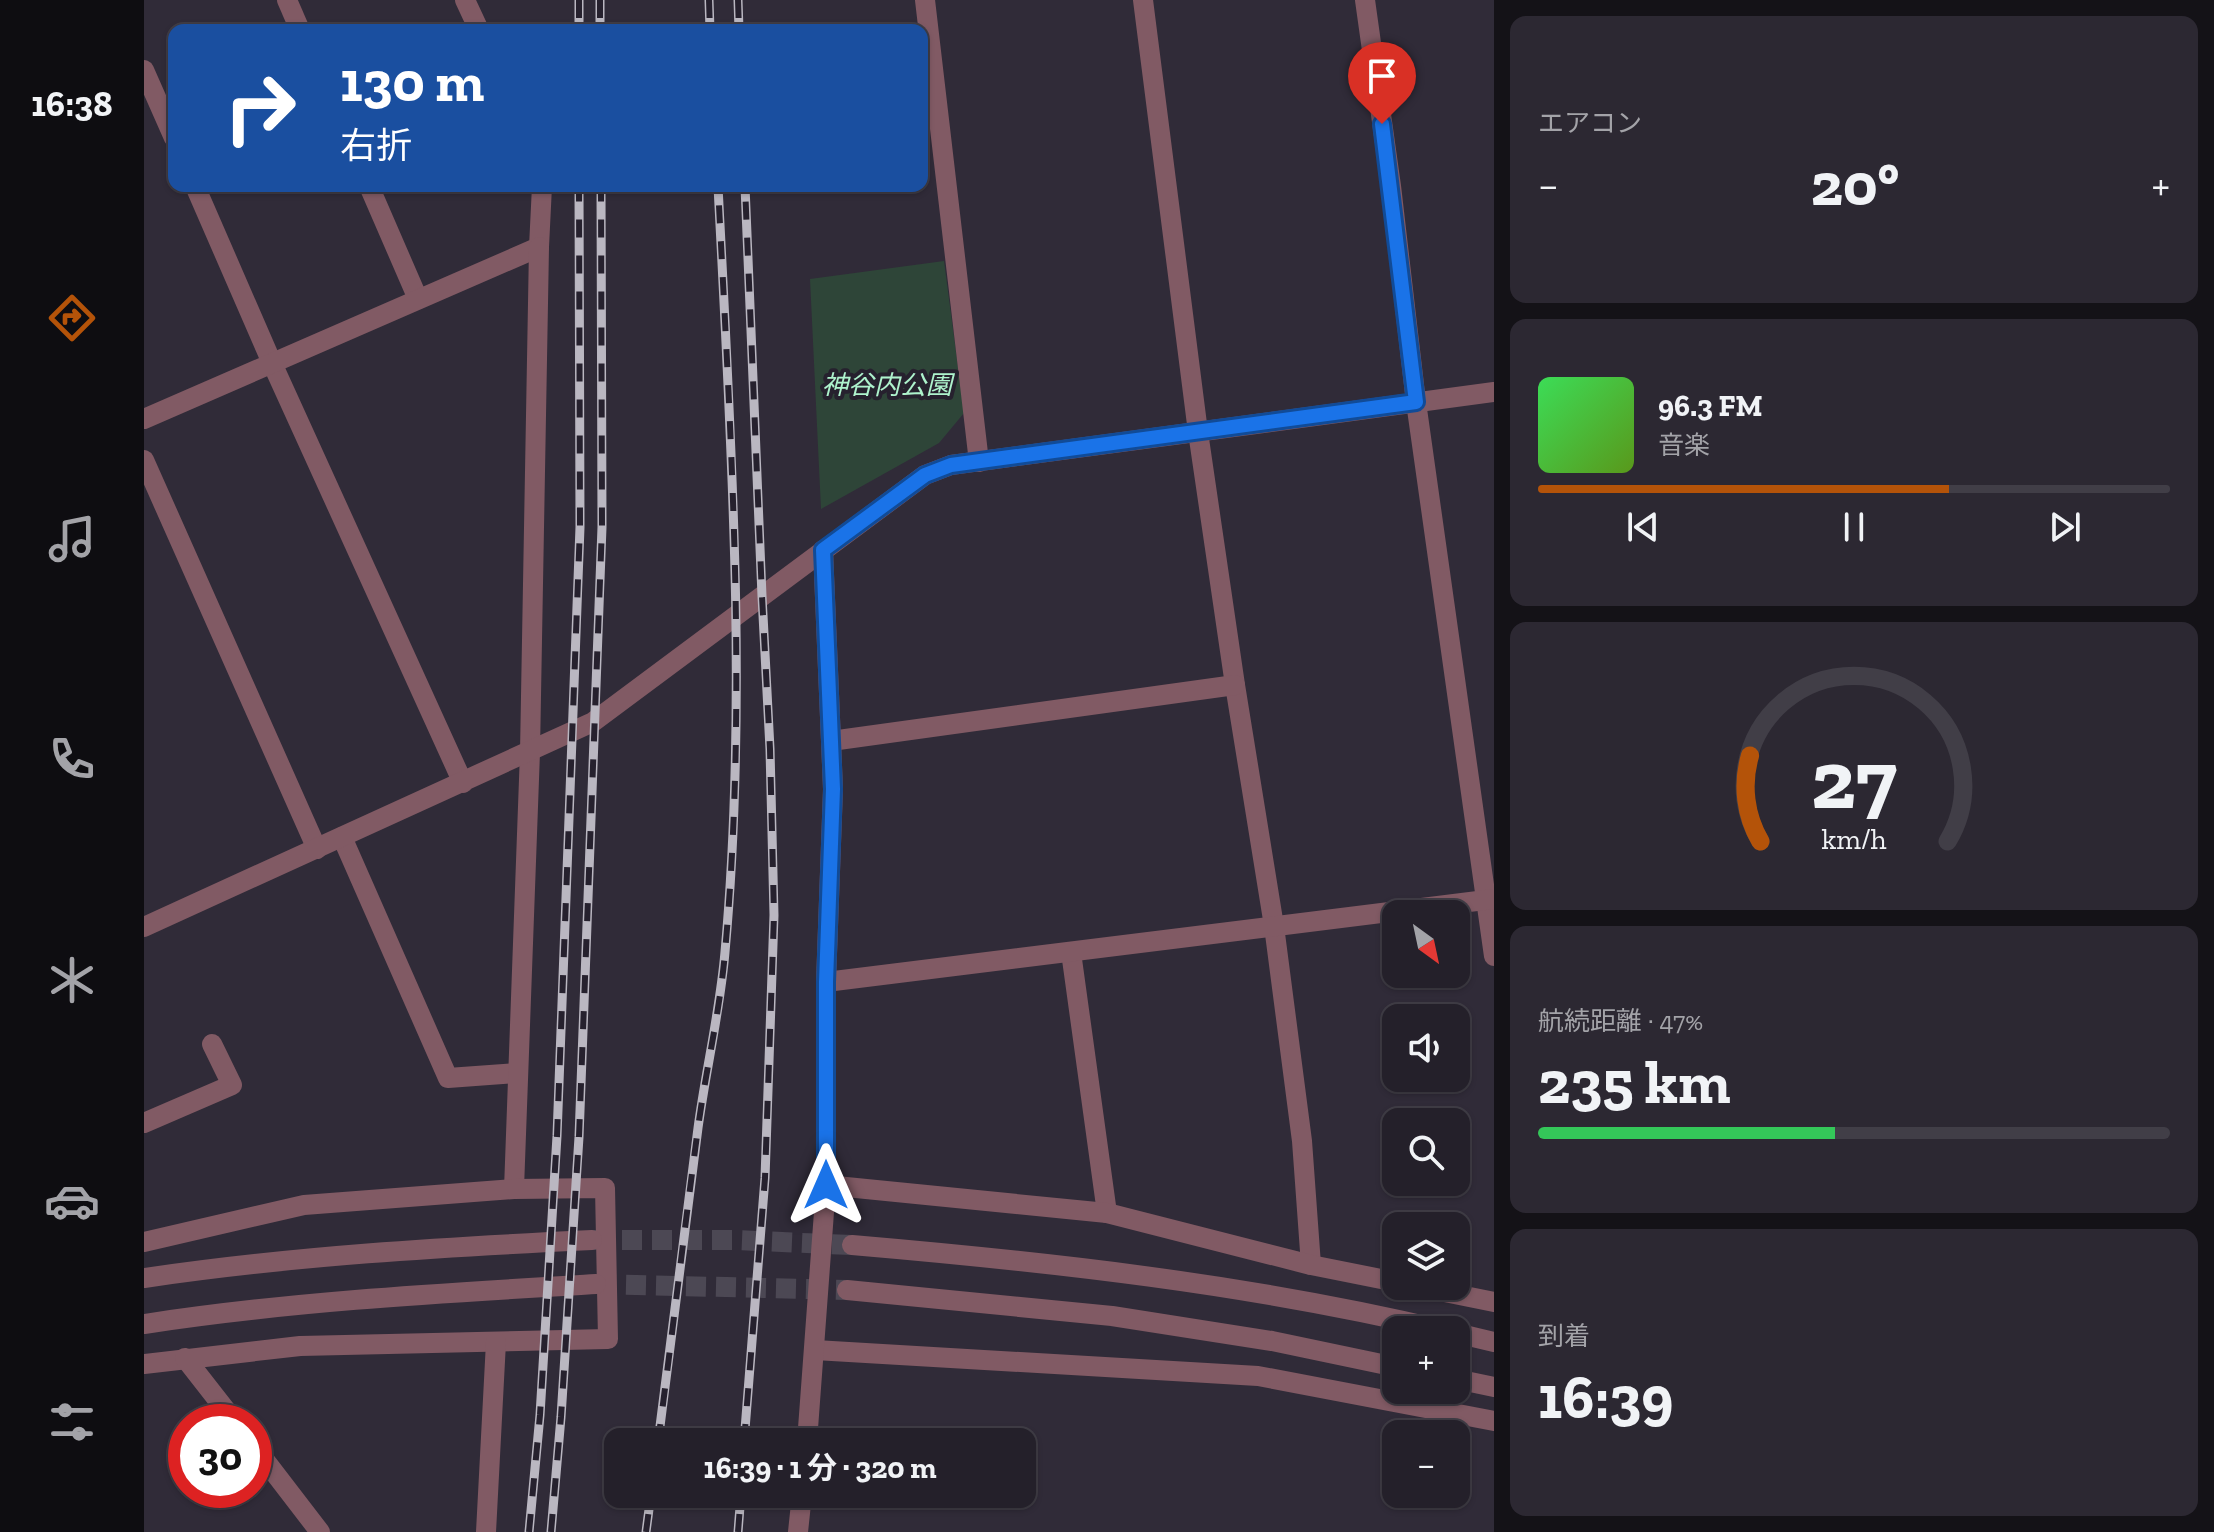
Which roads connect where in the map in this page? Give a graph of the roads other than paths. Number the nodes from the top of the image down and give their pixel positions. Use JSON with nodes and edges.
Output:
{"nodes":[{"id":1,"x":287,"y":0,"type":"edge"},
{"id":2,"x":465,"y":0,"type":"edge"},
{"id":3,"x":925,"y":0,"type":"edge"},
{"id":4,"x":1143,"y":0,"type":"edge"},
{"id":5,"x":1365,"y":0,"type":"edge"},
{"id":6,"x":297,"y":24,"type":"edge"},
{"id":7,"x":476,"y":24,"type":"edge"},
{"id":8,"x":928,"y":24,"type":"edge"},
{"id":9,"x":928,"y":26,"type":"edge"},
{"id":10,"x":144,"y":70,"type":"edge"},
{"id":11,"x":168,"y":124,"type":"edge"},
{"id":12,"x":198,"y":192,"type":"edge"},
{"id":13,"x":372,"y":192,"type":"edge"},
{"id":14,"x":542,"y":192,"type":"edge"},
{"id":15,"x":539,"y":247,"type":"junction"},
{"id":16,"x":418,"y":299,"type":"junction"},
{"id":17,"x":272,"y":363,"type":"junction"},
{"id":18,"x":1494,"y":392,"type":"edge"},
{"id":19,"x":1416,"y":402,"type":"junction"},
{"id":20,"x":144,"y":419,"type":"edge"},
{"id":21,"x":1198,"y":432,"type":"junction"},
{"id":22,"x":144,"y":460,"type":"edge"},
{"id":23,"x":979,"y":462,"type":"junction"},
{"id":24,"x":823,"y":550,"type":"junction"},
{"id":25,"x":1235,"y":685,"type":"junction"},
{"id":26,"x":831,"y":741,"type":"junction"},
{"id":27,"x":530,"y":752,"type":"junction"},
{"id":28,"x":463,"y":783,"type":"junction"},
{"id":29,"x":342,"y":837,"type":"junction"},
{"id":30,"x":317,"y":849,"type":"junction"},
{"id":31,"x":1490,"y":899,"type":"edge"},
{"id":32,"x":1274,"y":926,"type":"junction"},
{"id":33,"x":144,"y":927,"type":"edge"},
{"id":34,"x":1071,"y":952,"type":"junction"},
{"id":35,"x":1494,"y":956,"type":"edge"},
{"id":36,"x":826,"y":982,"type":"junction"},
{"id":37,"x":212,"y":1044,"type":"dead end"},
{"id":38,"x":518,"y":1073,"type":"junction"},
{"id":39,"x":144,"y":1123,"type":"edge"},
{"id":40,"x":826,"y":1185,"type":"junction"},
{"id":41,"x":514,"y":1189,"type":"junction"},
{"id":42,"x":1107,"y":1213,"type":"junction"},
{"id":43,"x":145,"y":1240,"type":"edge"},
{"id":44,"x":592,"y":1240,"type":"tunnel mouth"},
{"id":45,"x":852,"y":1245,"type":"tunnel mouth"},
{"id":46,"x":1311,"y":1265,"type":"junction"},
{"id":47,"x":144,"y":1278,"type":"edge"},
{"id":48,"x":1382,"y":1279,"type":"edge"},
{"id":49,"x":596,"y":1284,"type":"tunnel mouth"},
{"id":50,"x":847,"y":1290,"type":"tunnel mouth"},
{"id":51,"x":1470,"y":1297,"type":"edge"},
{"id":52,"x":1494,"y":1302,"type":"edge"},
{"id":53,"x":1382,"y":1317,"type":"edge"},
{"id":54,"x":144,"y":1324,"type":"edge"},
{"id":55,"x":1470,"y":1336,"type":"edge"},
{"id":56,"x":496,"y":1342,"type":"junction"},
{"id":57,"x":1494,"y":1342,"type":"edge"},
{"id":58,"x":815,"y":1350,"type":"junction"},
{"id":59,"x":185,"y":1358,"type":"junction"},
{"id":60,"x":144,"y":1364,"type":"edge"},
{"id":61,"x":1382,"y":1364,"type":"edge"},
{"id":62,"x":1470,"y":1382,"type":"edge"},
{"id":63,"x":1494,"y":1387,"type":"edge"},
{"id":64,"x":221,"y":1404,"type":"edge"},
{"id":65,"x":1494,"y":1421,"type":"edge"},
{"id":66,"x":808,"y":1428,"type":"edge"},
{"id":67,"x":272,"y":1469,"type":"edge"},
{"id":68,"x":801,"y":1508,"type":"edge"},
{"id":69,"x":320,"y":1532,"type":"edge"},
{"id":70,"x":486,"y":1532,"type":"edge"},
{"id":71,"x":798,"y":1532,"type":"edge"}],
"edges":[{"from":1,"to":6,"type":"street"},
{"from":2,"to":7,"type":"street"},
{"from":3,"to":8,"type":"street"},
{"from":4,"to":21,"type":"street"},
{"from":5,"to":19,"type":"street"},
{"from":9,"to":23,"type":"street"},
{"from":10,"to":11,"type":"street"},
{"from":12,"to":17,"type":"street"},
{"from":13,"to":16,"type":"street"},
{"from":14,"to":15,"type":"street"},
{"from":15,"to":16,"type":"street"},
{"from":15,"to":27,"type":"street"},
{"from":16,"to":17,"type":"street"},
{"from":17,"to":20,"type":"street"},
{"from":17,"to":28,"type":"street"},
{"from":18,"to":19,"type":"street"},
{"from":19,"to":21,"type":"street"},
{"from":19,"to":31,"type":"street"},
{"from":21,"to":23,"type":"street"},
{"from":21,"to":25,"type":"street"},
{"from":22,"to":30,"type":"street"},
{"from":23,"to":24,"type":"street"},
{"from":24,"to":26,"type":"street"},
{"from":24,"to":27,"type":"street"},
{"from":25,"to":26,"type":"street"},
{"from":25,"to":32,"type":"street"},
{"from":26,"to":36,"type":"street"},
{"from":27,"to":28,"type":"street"},
{"from":27,"to":38,"type":"street"},
{"from":28,"to":29,"type":"street"},
{"from":29,"to":30,"type":"street"},
{"from":29,"to":38,"type":"street"},
{"from":30,"to":33,"type":"street"},
{"from":31,"to":32,"type":"street"},
{"from":31,"to":35,"type":"street"},
{"from":32,"to":34,"type":"street"},
{"from":32,"to":46,"type":"street"},
{"from":34,"to":36,"type":"street"},
{"from":34,"to":42,"type":"street"},
{"from":36,"to":40,"type":"street"},
{"from":37,"to":39,"type":"street"},
{"from":38,"to":41,"type":"street"},
{"from":40,"to":42,"type":"street"},
{"from":40,"to":58,"type":"street"},
{"from":41,"to":43,"type":"street"},
{"from":41,"to":56,"type":"street"},
{"from":42,"to":46,"type":"street"},
{"from":44,"to":47,"type":"street"},
{"from":45,"to":53,"type":"street"},
{"from":46,"to":48,"type":"street"},
{"from":49,"to":54,"type":"street"},
{"from":50,"to":61,"type":"street"},
{"from":51,"to":52,"type":"street"},
{"from":55,"to":57,"type":"street"},
{"from":56,"to":59,"type":"street"},
{"from":56,"to":70,"type":"street"},
{"from":58,"to":65,"type":"street"},
{"from":58,"to":66,"type":"street"},
{"from":59,"to":60,"type":"street"},
{"from":59,"to":64,"type":"street"},
{"from":62,"to":63,"type":"street"},
{"from":67,"to":69,"type":"street"},
{"from":68,"to":71,"type":"street"}]}
